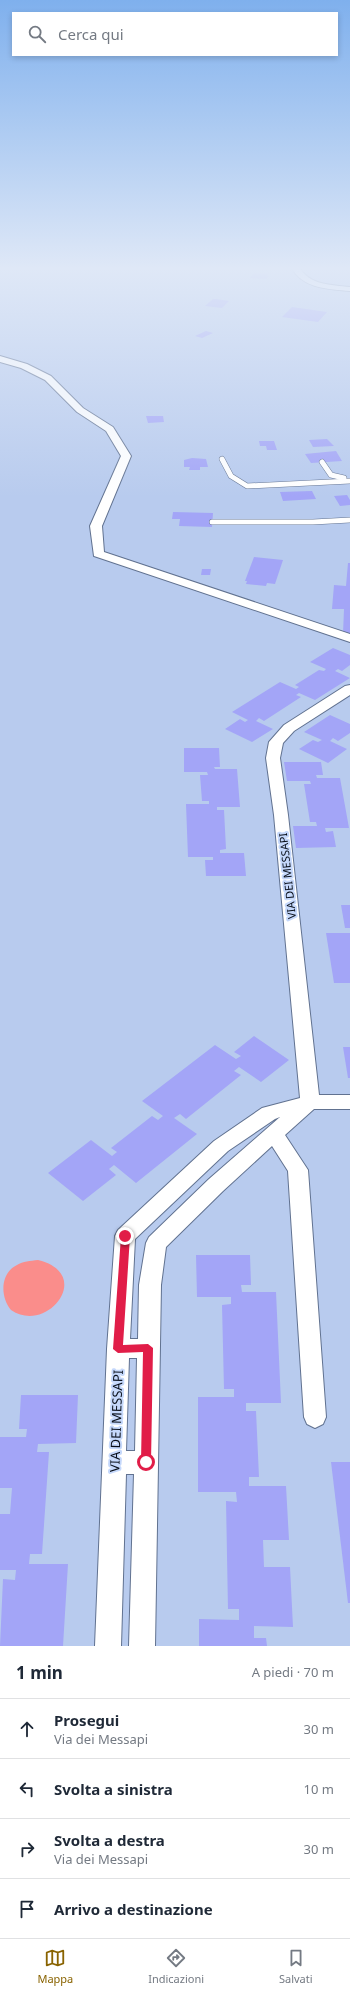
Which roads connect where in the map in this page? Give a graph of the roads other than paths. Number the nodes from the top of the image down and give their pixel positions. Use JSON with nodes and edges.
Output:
{"nodes":[{"id":1,"x":0,"y":359,"type":"edge"},
{"id":2,"x":222,"y":459,"type":"dead end"},
{"id":3,"x":322,"y":462,"type":"dead end"},
{"id":4,"x":350,"y":480,"type":"edge"},
{"id":5,"x":350,"y":520,"type":"edge"},
{"id":6,"x":212,"y":522,"type":"dead end"},
{"id":7,"x":350,"y":638,"type":"edge"},
{"id":8,"x":350,"y":689,"type":"edge"},
{"id":9,"x":310,"y":1102,"type":"junction"},
{"id":10,"x":350,"y":1102,"type":"edge"},
{"id":11,"x":274,"y":1134,"type":"junction"},
{"id":12,"x":148,"y":1348,"type":"junction"},
{"id":13,"x":118,"y":1349,"type":"junction"},
{"id":14,"x":315,"y":1417,"type":"dead end"},
{"id":15,"x":146,"y":1462,"type":"junction"},
{"id":16,"x":114,"y":1463,"type":"junction"},
{"id":17,"x":108,"y":1646,"type":"edge"},
{"id":18,"x":142,"y":1646,"type":"edge"}],
"edges":[{"from":1,"to":7,"type":"street"},
{"from":2,"to":4,"type":"lane"},
{"from":3,"to":4,"type":"lane"},
{"from":5,"to":6,"type":"lane"},
{"from":8,"to":9,"type":"street","name":"VIA DEI MESSAPI"},
{"from":9,"to":10,"type":"street"},
{"from":9,"to":11,"type":"street"},
{"from":9,"to":13,"type":"street","name":"VIA DEI MESSAPI"},
{"from":11,"to":12,"type":"street"},
{"from":11,"to":14,"type":"street"},
{"from":12,"to":13,"type":"street"},
{"from":12,"to":15,"type":"street"},
{"from":13,"to":16,"type":"street","name":"VIA DEI MESSAPI"},
{"from":15,"to":16,"type":"street"},
{"from":15,"to":18,"type":"street"},
{"from":16,"to":17,"type":"street","name":"VIA DEI MESSAPI"}]}
